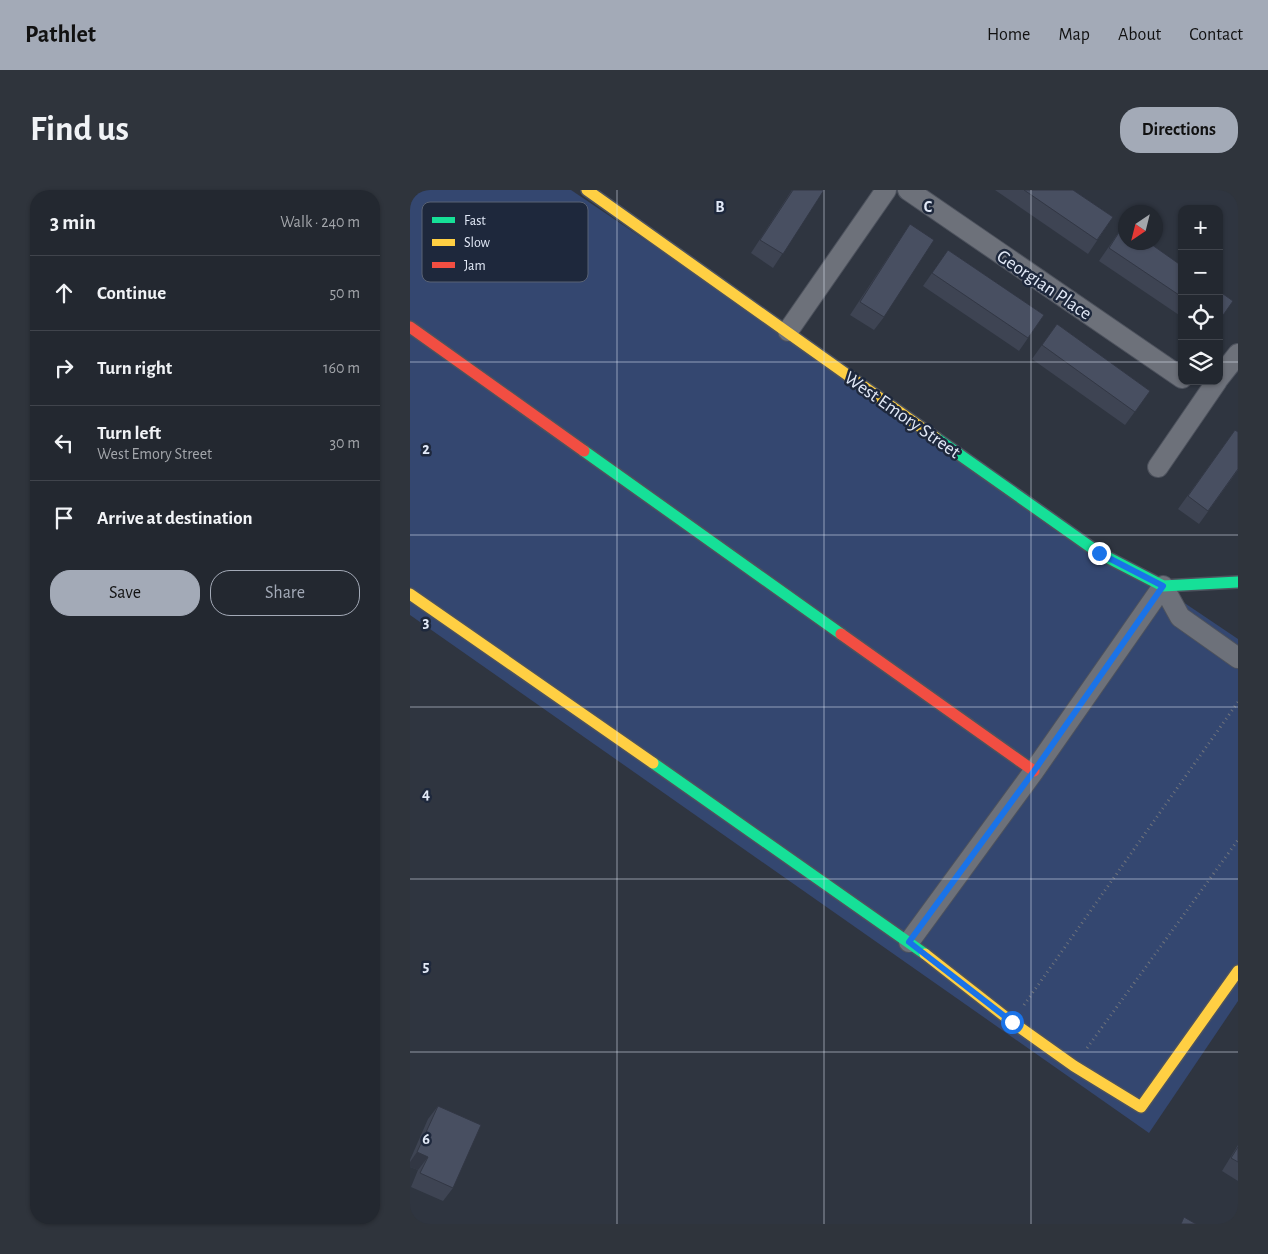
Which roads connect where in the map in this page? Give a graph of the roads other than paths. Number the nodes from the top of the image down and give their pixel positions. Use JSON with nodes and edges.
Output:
{"nodes":[{"id":1,"x":587,"y":190,"type":"edge"},
{"id":2,"x":886,"y":190,"type":"edge"},
{"id":3,"x":908,"y":190,"type":"edge"},
{"id":4,"x":410,"y":327,"type":"edge"},
{"id":5,"x":788,"y":331,"type":"junction"},
{"id":6,"x":1238,"y":354,"type":"edge"},
{"id":7,"x":1223,"y":373,"type":"edge"},
{"id":8,"x":1178,"y":375,"type":"edge"},
{"id":9,"x":1212,"y":388,"type":"edge"},
{"id":10,"x":1158,"y":467,"type":"dead end"},
{"id":11,"x":1238,"y":582,"type":"edge"},
{"id":12,"x":1163,"y":586,"type":"junction"},
{"id":13,"x":410,"y":594,"type":"edge"},
{"id":14,"x":1238,"y":658,"type":"edge"},
{"id":15,"x":1034,"y":771,"type":"junction"},
{"id":16,"x":909,"y":942,"type":"junction"},
{"id":17,"x":1238,"y":971,"type":"edge"}],
"edges":[{"from":1,"to":5,"type":"street","name":"West Emory Street"},
{"from":2,"to":5,"type":"street"},
{"from":3,"to":8,"type":"street","name":"Georgian Place"},
{"from":4,"to":15,"type":"street"},
{"from":5,"to":12,"type":"street","name":"West Emory Street"},
{"from":6,"to":7,"type":"street"},
{"from":9,"to":10,"type":"street"},
{"from":11,"to":12,"type":"street"},
{"from":12,"to":14,"type":"street"},
{"from":12,"to":15,"type":"street"},
{"from":13,"to":16,"type":"street"},
{"from":15,"to":16,"type":"street"},
{"from":16,"to":17,"type":"street"}]}
